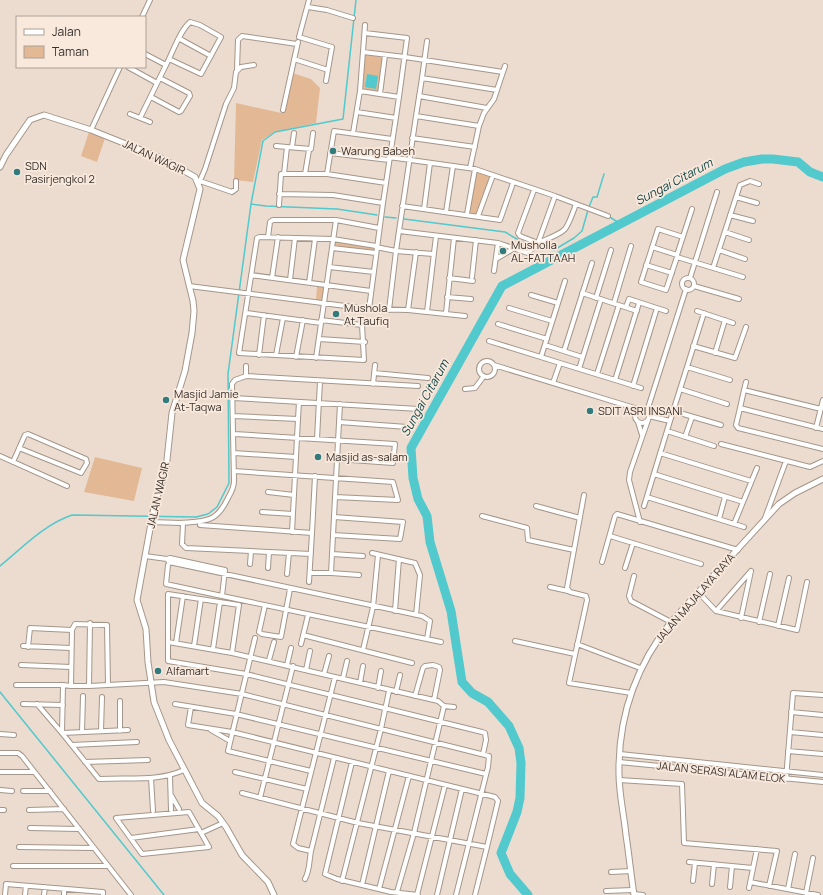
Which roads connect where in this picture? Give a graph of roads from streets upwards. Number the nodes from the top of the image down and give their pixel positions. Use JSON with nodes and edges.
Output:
{"nodes":[{"id":1,"x":150,"y":0,"type":"edge"},
{"id":2,"x":308,"y":0,"type":"edge"},
{"id":3,"x":308,"y":7,"type":"junction"},
{"id":4,"x":142,"y":16,"type":"edge"},
{"id":5,"x":353,"y":18,"type":"dead end"},
{"id":6,"x":365,"y":25,"type":"dead end"},
{"id":7,"x":364,"y":33,"type":"junction"},
{"id":8,"x":299,"y":37,"type":"junction"},
{"id":9,"x":180,"y":39,"type":"junction"},
{"id":10,"x":427,"y":41,"type":"dead end"},
{"id":11,"x":297,"y":44,"type":"junction"},
{"id":12,"x":363,"y":52,"type":"junction"},
{"id":13,"x":385,"y":54,"type":"junction"},
{"id":14,"x":146,"y":55,"type":"edge"},
{"id":15,"x":211,"y":56,"type":"junction"},
{"id":16,"x":405,"y":57,"type":"junction"},
{"id":17,"x":169,"y":59,"type":"junction"},
{"id":18,"x":294,"y":59,"type":"junction"},
{"id":19,"x":424,"y":60,"type":"junction"},
{"id":20,"x":166,"y":65,"type":"junction"},
{"id":21,"x":254,"y":65,"type":"dead end"},
{"id":22,"x":505,"y":66,"type":"dead end"},
{"id":23,"x":120,"y":68,"type":"edge"},
{"id":24,"x":130,"y":68,"type":"edge"},
{"id":25,"x":237,"y":70,"type":"junction"},
{"id":26,"x":328,"y":70,"type":"junction"},
{"id":27,"x":503,"y":72,"type":"junction"},
{"id":28,"x":160,"y":78,"type":"junction"},
{"id":29,"x":422,"y":78,"type":"junction"},
{"id":30,"x":326,"y":81,"type":"dead end"},
{"id":31,"x":157,"y":83,"type":"junction"},
{"id":32,"x":360,"y":90,"type":"junction"},
{"id":33,"x":497,"y":90,"type":"junction"},
{"id":34,"x":380,"y":94,"type":"junction"},
{"id":35,"x":419,"y":96,"type":"junction"},
{"id":36,"x":151,"y":97,"type":"junction"},
{"id":37,"x":399,"y":97,"type":"junction"},
{"id":38,"x":487,"y":108,"type":"junction"},
{"id":39,"x":283,"y":110,"type":"dead end"},
{"id":40,"x":357,"y":112,"type":"junction"},
{"id":41,"x":130,"y":114,"type":"dead end"},
{"id":42,"x":416,"y":116,"type":"junction"},
{"id":43,"x":140,"y":118,"type":"junction"},
{"id":44,"x":396,"y":118,"type":"junction"},
{"id":45,"x":150,"y":122,"type":"dead end"},
{"id":46,"x":479,"y":126,"type":"junction"},
{"id":47,"x":91,"y":130,"type":"junction"},
{"id":48,"x":294,"y":133,"type":"dead end"},
{"id":49,"x":313,"y":133,"type":"dead end"},
{"id":50,"x":353,"y":133,"type":"junction"},
{"id":51,"x":412,"y":138,"type":"junction"},
{"id":52,"x":392,"y":139,"type":"junction"},
{"id":53,"x":276,"y":146,"type":"dead end"},
{"id":54,"x":475,"y":146,"type":"junction"},
{"id":55,"x":289,"y":147,"type":"junction"},
{"id":56,"x":308,"y":150,"type":"junction"},
{"id":57,"x":330,"y":153,"type":"junction"},
{"id":58,"x":389,"y":158,"type":"junction"},
{"id":59,"x":409,"y":159,"type":"junction"},
{"id":60,"x":430,"y":163,"type":"junction"},
{"id":61,"x":453,"y":166,"type":"junction"},
{"id":62,"x":0,"y":167,"type":"edge"},
{"id":63,"x":472,"y":168,"type":"junction"},
{"id":64,"x":284,"y":174,"type":"junction"},
{"id":65,"x":305,"y":174,"type":"junction"},
{"id":66,"x":327,"y":174,"type":"junction"},
{"id":67,"x":493,"y":175,"type":"junction"},
{"id":68,"x":236,"y":181,"type":"dead end"},
{"id":69,"x":199,"y":182,"type":"junction"},
{"id":70,"x":386,"y":183,"type":"junction"},
{"id":71,"x":513,"y":183,"type":"junction"},
{"id":72,"x":759,"y":184,"type":"dead end"},
{"id":73,"x":534,"y":190,"type":"junction"},
{"id":74,"x":717,"y":192,"type":"dead end"},
{"id":75,"x":279,"y":194,"type":"junction"},
{"id":76,"x":555,"y":196,"type":"junction"},
{"id":77,"x":736,"y":197,"type":"junction"},
{"id":78,"x":383,"y":202,"type":"junction"},
{"id":79,"x":757,"y":203,"type":"dead end"},
{"id":80,"x":576,"y":204,"type":"junction"},
{"id":81,"x":279,"y":205,"type":"dead end"},
{"id":82,"x":402,"y":206,"type":"junction"},
{"id":83,"x":424,"y":209,"type":"junction"},
{"id":84,"x":692,"y":209,"type":"dead end"},
{"id":85,"x":446,"y":212,"type":"junction"},
{"id":86,"x":467,"y":214,"type":"junction"},
{"id":87,"x":730,"y":215,"type":"junction"},
{"id":88,"x":478,"y":216,"type":"junction"},
{"id":89,"x":608,"y":216,"type":"dead end"},
{"id":90,"x":336,"y":220,"type":"junction"},
{"id":91,"x":753,"y":221,"type":"dead end"},
{"id":92,"x":379,"y":228,"type":"junction"},
{"id":93,"x":399,"y":231,"type":"junction"},
{"id":94,"x":724,"y":232,"type":"junction"},
{"id":95,"x":436,"y":236,"type":"junction"},
{"id":96,"x":268,"y":237,"type":"junction"},
{"id":97,"x":278,"y":237,"type":"junction"},
{"id":98,"x":683,"y":237,"type":"junction"},
{"id":99,"x":295,"y":238,"type":"junction"},
{"id":100,"x":454,"y":238,"type":"junction"},
{"id":101,"x":315,"y":239,"type":"junction"},
{"id":102,"x":333,"y":239,"type":"junction"},
{"id":103,"x":476,"y":240,"type":"junction"},
{"id":104,"x":749,"y":240,"type":"dead end"},
{"id":105,"x":498,"y":243,"type":"junction"},
{"id":106,"x":538,"y":243,"type":"junction"},
{"id":107,"x":631,"y":246,"type":"dead end"},
{"id":108,"x":376,"y":247,"type":"junction"},
{"id":109,"x":652,"y":247,"type":"junction"},
{"id":110,"x":332,"y":248,"type":"junction"},
{"id":111,"x":514,"y":249,"type":"junction"},
{"id":112,"x":396,"y":250,"type":"junction"},
{"id":113,"x":611,"y":250,"type":"dead end"},
{"id":114,"x":719,"y":250,"type":"junction"},
{"id":115,"x":416,"y":252,"type":"junction"},
{"id":116,"x":376,"y":253,"type":"junction"},
{"id":117,"x":433,"y":254,"type":"junction"},
{"id":118,"x":677,"y":256,"type":"junction"},
{"id":119,"x":496,"y":259,"type":"junction"},
{"id":120,"x":745,"y":259,"type":"dead end"},
{"id":121,"x":592,"y":263,"type":"dead end"},
{"id":122,"x":695,"y":263,"type":"junction"},
{"id":123,"x":646,"y":265,"type":"junction"},
{"id":124,"x":329,"y":267,"type":"junction"},
{"id":125,"x":713,"y":268,"type":"junction"},
{"id":126,"x":494,"y":271,"type":"dead end"},
{"id":127,"x":374,"y":272,"type":"junction"},
{"id":128,"x":672,"y":272,"type":"junction"},
{"id":129,"x":252,"y":275,"type":"junction"},
{"id":130,"x":743,"y":277,"type":"dead end"},
{"id":131,"x":272,"y":278,"type":"junction"},
{"id":132,"x":449,"y":278,"type":"junction"},
{"id":133,"x":690,"y":278,"type":"junction"},
{"id":134,"x":290,"y":280,"type":"junction"},
{"id":135,"x":565,"y":281,"type":"dead end"},
{"id":136,"x":309,"y":283,"type":"junction"},
{"id":137,"x":327,"y":285,"type":"junction"},
{"id":138,"x":189,"y":286,"type":"junction"},
{"id":139,"x":694,"y":286,"type":"junction"},
{"id":140,"x":686,"y":289,"type":"junction"},
{"id":141,"x":371,"y":291,"type":"junction"},
{"id":142,"x":582,"y":293,"type":"junction"},
{"id":143,"x":248,"y":294,"type":"junction"},
{"id":144,"x":531,"y":295,"type":"dead end"},
{"id":145,"x":447,"y":297,"type":"junction"},
{"id":146,"x":599,"y":298,"type":"junction"},
{"id":147,"x":471,"y":299,"type":"dead end"},
{"id":148,"x":739,"y":300,"type":"dead end"},
{"id":149,"x":558,"y":303,"type":"junction"},
{"id":150,"x":639,"y":303,"type":"junction"},
{"id":151,"x":324,"y":304,"type":"junction"},
{"id":152,"x":616,"y":304,"type":"junction"},
{"id":153,"x":626,"y":307,"type":"junction"},
{"id":154,"x":509,"y":308,"type":"dead end"},
{"id":155,"x":657,"y":308,"type":"junction"},
{"id":156,"x":369,"y":309,"type":"junction"},
{"id":157,"x":389,"y":310,"type":"junction"},
{"id":158,"x":408,"y":310,"type":"junction"},
{"id":159,"x":666,"y":310,"type":"dead end"},
{"id":160,"x":637,"y":311,"type":"junction"},
{"id":161,"x":697,"y":311,"type":"dead end"},
{"id":162,"x":427,"y":312,"type":"junction"},
{"id":163,"x":246,"y":313,"type":"junction"},
{"id":164,"x":446,"y":313,"type":"junction"},
{"id":165,"x":704,"y":313,"type":"junction"},
{"id":166,"x":264,"y":315,"type":"junction"},
{"id":167,"x":466,"y":316,"type":"dead end"},
{"id":168,"x":283,"y":318,"type":"junction"},
{"id":169,"x":303,"y":320,"type":"junction"},
{"id":170,"x":725,"y":320,"type":"junction"},
{"id":171,"x":321,"y":322,"type":"junction"},
{"id":172,"x":552,"y":322,"type":"junction"},
{"id":173,"x":733,"y":323,"type":"dead end"},
{"id":174,"x":498,"y":324,"type":"dead end"},
{"id":175,"x":746,"y":327,"type":"dead end"},
{"id":176,"x":319,"y":339,"type":"junction"},
{"id":177,"x":547,"y":340,"type":"junction"},
{"id":178,"x":489,"y":341,"type":"dead end"},
{"id":179,"x":365,"y":342,"type":"junction"},
{"id":180,"x":545,"y":345,"type":"junction"},
{"id":181,"x":693,"y":346,"type":"junction"},
{"id":182,"x":564,"y":351,"type":"junction"},
{"id":183,"x":715,"y":353,"type":"junction"},
{"id":184,"x":259,"y":355,"type":"junction"},
{"id":185,"x":276,"y":356,"type":"junction"},
{"id":186,"x":296,"y":357,"type":"junction"},
{"id":187,"x":541,"y":357,"type":"junction"},
{"id":188,"x":582,"y":357,"type":"junction"},
{"id":189,"x":316,"y":358,"type":"junction"},
{"id":190,"x":560,"y":362,"type":"junction"},
{"id":191,"x":375,"y":365,"type":"dead end"},
{"id":192,"x":494,"y":365,"type":"junction"},
{"id":193,"x":246,"y":366,"type":"dead end"},
{"id":194,"x":687,"y":367,"type":"junction"},
{"id":195,"x":578,"y":368,"type":"junction"},
{"id":196,"x":374,"y":373,"type":"junction"},
{"id":197,"x":597,"y":374,"type":"junction"},
{"id":198,"x":246,"y":376,"type":"junction"},
{"id":199,"x":484,"y":376,"type":"junction"},
{"id":200,"x":428,"y":378,"type":"dead end"},
{"id":201,"x":616,"y":380,"type":"junction"},
{"id":202,"x":730,"y":380,"type":"dead end"},
{"id":203,"x":320,"y":381,"type":"junction"},
{"id":204,"x":746,"y":382,"type":"dead end"},
{"id":205,"x":553,"y":383,"type":"junction"},
{"id":206,"x":373,"y":384,"type":"junction"},
{"id":207,"x":418,"y":386,"type":"dead end"},
{"id":208,"x":633,"y":386,"type":"junction"},
{"id":209,"x":465,"y":388,"type":"dead end"},
{"id":210,"x":641,"y":388,"type":"dead end"},
{"id":211,"x":680,"y":389,"type":"junction"},
{"id":212,"x":744,"y":390,"type":"junction"},
{"id":213,"x":233,"y":398,"type":"junction"},
{"id":214,"x":823,"y":400,"type":"edge"},
{"id":215,"x":299,"y":402,"type":"junction"},
{"id":216,"x":319,"y":403,"type":"junction"},
{"id":217,"x":340,"y":404,"type":"junction"},
{"id":218,"x":727,"y":404,"type":"dead end"},
{"id":219,"x":625,"y":405,"type":"junction"},
{"id":220,"x":740,"y":408,"type":"junction"},
{"id":221,"x":419,"y":409,"type":"dead end"},
{"id":222,"x":638,"y":409,"type":"junction"},
{"id":223,"x":821,"y":409,"type":"junction"},
{"id":224,"x":673,"y":411,"type":"junction"},
{"id":225,"x":634,"y":415,"type":"junction"},
{"id":226,"x":233,"y":416,"type":"junction"},
{"id":227,"x":648,"y":416,"type":"junction"},
{"id":228,"x":692,"y":417,"type":"junction"},
{"id":229,"x":298,"y":419,"type":"junction"},
{"id":230,"x":670,"y":421,"type":"junction"},
{"id":231,"x":340,"y":422,"type":"junction"},
{"id":232,"x":638,"y":422,"type":"junction"},
{"id":233,"x":721,"y":425,"type":"dead end"},
{"id":234,"x":407,"y":427,"type":"dead end"},
{"id":235,"x":816,"y":428,"type":"junction"},
{"id":236,"x":823,"y":429,"type":"edge"},
{"id":237,"x":667,"y":431,"type":"junction"},
{"id":238,"x":234,"y":434,"type":"junction"},
{"id":239,"x":642,"y":435,"type":"junction"},
{"id":240,"x":685,"y":437,"type":"junction"},
{"id":241,"x":297,"y":438,"type":"junction"},
{"id":242,"x":317,"y":439,"type":"junction"},
{"id":243,"x":338,"y":439,"type":"junction"},
{"id":244,"x":722,"y":444,"type":"dead end"},
{"id":245,"x":714,"y":446,"type":"dead end"},
{"id":246,"x":19,"y":448,"type":"junction"},
{"id":247,"x":823,"y":449,"type":"edge"},
{"id":248,"x":234,"y":453,"type":"junction"},
{"id":249,"x":660,"y":453,"type":"junction"},
{"id":250,"x":0,"y":456,"type":"edge"},
{"id":251,"x":296,"y":457,"type":"junction"},
{"id":252,"x":337,"y":459,"type":"junction"},
{"id":253,"x":786,"y":461,"type":"junction"},
{"id":254,"x":823,"y":461,"type":"edge"},
{"id":255,"x":13,"y":462,"type":"junction"},
{"id":256,"x":757,"y":468,"type":"dead end"},
{"id":257,"x":234,"y":471,"type":"junction"},
{"id":258,"x":654,"y":474,"type":"junction"},
{"id":259,"x":295,"y":475,"type":"junction"},
{"id":260,"x":315,"y":476,"type":"junction"},
{"id":261,"x":336,"y":477,"type":"junction"},
{"id":262,"x":823,"y":479,"type":"edge"},
{"id":263,"x":752,"y":481,"type":"junction"},
{"id":264,"x":67,"y":486,"type":"dead end"},
{"id":265,"x":268,"y":492,"type":"dead end"},
{"id":266,"x":294,"y":495,"type":"junction"},
{"id":267,"x":584,"y":495,"type":"dead end"},
{"id":268,"x":335,"y":497,"type":"junction"},
{"id":269,"x":647,"y":497,"type":"junction"},
{"id":270,"x":725,"y":497,"type":"junction"},
{"id":271,"x":743,"y":502,"type":"junction"},
{"id":272,"x":536,"y":506,"type":"dead end"},
{"id":273,"x":644,"y":506,"type":"dead end"},
{"id":274,"x":262,"y":512,"type":"dead end"},
{"id":275,"x":293,"y":514,"type":"junction"},
{"id":276,"x":482,"y":516,"type":"dead end"},
{"id":277,"x":334,"y":517,"type":"junction"},
{"id":278,"x":580,"y":518,"type":"junction"},
{"id":279,"x":719,"y":519,"type":"junction"},
{"id":280,"x":764,"y":519,"type":"junction"},
{"id":281,"x":151,"y":522,"type":"junction"},
{"id":282,"x":640,"y":522,"type":"junction"},
{"id":283,"x":181,"y":523,"type":"junction"},
{"id":284,"x":734,"y":524,"type":"junction"},
{"id":285,"x":744,"y":526,"type":"dead end"},
{"id":286,"x":292,"y":532,"type":"junction"},
{"id":287,"x":312,"y":534,"type":"junction"},
{"id":288,"x":333,"y":535,"type":"junction"},
{"id":289,"x":610,"y":536,"type":"junction"},
{"id":290,"x":633,"y":543,"type":"junction"},
{"id":291,"x":574,"y":550,"type":"junction"},
{"id":292,"x":738,"y":550,"type":"junction"},
{"id":293,"x":251,"y":551,"type":"junction"},
{"id":294,"x":269,"y":552,"type":"junction"},
{"id":295,"x":289,"y":552,"type":"junction"},
{"id":296,"x":372,"y":553,"type":"dead end"},
{"id":297,"x":311,"y":554,"type":"junction"},
{"id":298,"x":332,"y":554,"type":"junction"},
{"id":299,"x":378,"y":555,"type":"junction"},
{"id":300,"x":145,"y":556,"type":"junction"},
{"id":301,"x":363,"y":556,"type":"dead end"},
{"id":302,"x":399,"y":559,"type":"junction"},
{"id":303,"x":602,"y":562,"type":"dead end"},
{"id":304,"x":250,"y":564,"type":"dead end"},
{"id":305,"x":701,"y":564,"type":"dead end"},
{"id":306,"x":168,"y":565,"type":"dead end"},
{"id":307,"x":268,"y":568,"type":"dead end"},
{"id":308,"x":625,"y":568,"type":"dead end"},
{"id":309,"x":310,"y":573,"type":"junction"},
{"id":310,"x":331,"y":573,"type":"junction"},
{"id":311,"x":225,"y":574,"type":"junction"},
{"id":312,"x":287,"y":574,"type":"dead end"},
{"id":313,"x":770,"y":574,"type":"dead end"},
{"id":314,"x":359,"y":575,"type":"dead end"},
{"id":315,"x":634,"y":576,"type":"dead end"},
{"id":316,"x":789,"y":578,"type":"dead end"},
{"id":317,"x":310,"y":582,"type":"dead end"},
{"id":318,"x":807,"y":582,"type":"dead end"},
{"id":319,"x":550,"y":587,"type":"dead end"},
{"id":320,"x":290,"y":589,"type":"junction"},
{"id":321,"x":568,"y":591,"type":"junction"},
{"id":322,"x":698,"y":592,"type":"junction"},
{"id":323,"x":183,"y":596,"type":"junction"},
{"id":324,"x":222,"y":596,"type":"junction"},
{"id":325,"x":201,"y":599,"type":"junction"},
{"id":326,"x":220,"y":602,"type":"junction"},
{"id":327,"x":265,"y":605,"type":"junction"},
{"id":328,"x":373,"y":607,"type":"junction"},
{"id":329,"x":286,"y":610,"type":"junction"},
{"id":330,"x":395,"y":611,"type":"junction"},
{"id":331,"x":716,"y":612,"type":"junction"},
{"id":332,"x":308,"y":615,"type":"junction"},
{"id":333,"x":416,"y":615,"type":"junction"},
{"id":334,"x":741,"y":618,"type":"junction"},
{"id":335,"x":671,"y":622,"type":"junction"},
{"id":336,"x":759,"y":622,"type":"junction"},
{"id":337,"x":90,"y":623,"type":"junction"},
{"id":338,"x":778,"y":626,"type":"junction"},
{"id":339,"x":368,"y":627,"type":"junction"},
{"id":340,"x":72,"y":630,"type":"junction"},
{"id":341,"x":304,"y":634,"type":"junction"},
{"id":342,"x":254,"y":638,"type":"dead end"},
{"id":343,"x":427,"y":639,"type":"junction"},
{"id":344,"x":515,"y":641,"type":"dead end"},
{"id":345,"x":168,"y":642,"type":"junction"},
{"id":346,"x":274,"y":642,"type":"dead end"},
{"id":347,"x":441,"y":642,"type":"dead end"},
{"id":348,"x":176,"y":643,"type":"junction"},
{"id":349,"x":301,"y":644,"type":"dead end"},
{"id":350,"x":577,"y":644,"type":"junction"},
{"id":351,"x":23,"y":646,"type":"dead end"},
{"id":352,"x":28,"y":646,"type":"junction"},
{"id":353,"x":194,"y":646,"type":"junction"},
{"id":354,"x":71,"y":648,"type":"junction"},
{"id":355,"x":291,"y":648,"type":"dead end"},
{"id":356,"x":212,"y":649,"type":"junction"},
{"id":357,"x":363,"y":650,"type":"junction"},
{"id":358,"x":310,"y":651,"type":"dead end"},
{"id":359,"x":232,"y":653,"type":"junction"},
{"id":360,"x":575,"y":654,"type":"junction"},
{"id":361,"x":250,"y":656,"type":"junction"},
{"id":362,"x":329,"y":656,"type":"dead end"},
{"id":363,"x":269,"y":660,"type":"junction"},
{"id":364,"x":347,"y":661,"type":"dead end"},
{"id":365,"x":412,"y":663,"type":"dead end"},
{"id":366,"x":287,"y":665,"type":"junction"},
{"id":367,"x":21,"y":666,"type":"dead end"},
{"id":368,"x":293,"y":666,"type":"junction"},
{"id":369,"x":363,"y":666,"type":"dead end"},
{"id":370,"x":71,"y":667,"type":"junction"},
{"id":371,"x":640,"y":668,"type":"junction"},
{"id":372,"x":306,"y":670,"type":"junction"},
{"id":373,"x":381,"y":671,"type":"dead end"},
{"id":374,"x":246,"y":674,"type":"junction"},
{"id":375,"x":324,"y":674,"type":"junction"},
{"id":376,"x":400,"y":675,"type":"dead end"},
{"id":377,"x":335,"y":677,"type":"junction"},
{"id":378,"x":343,"y":678,"type":"junction"},
{"id":379,"x":151,"y":683,"type":"junction"},
{"id":380,"x":360,"y":683,"type":"junction"},
{"id":381,"x":16,"y":685,"type":"dead end"},
{"id":382,"x":63,"y":685,"type":"junction"},
{"id":383,"x":108,"y":685,"type":"junction"},
{"id":384,"x":288,"y":685,"type":"junction"},
{"id":385,"x":71,"y":686,"type":"junction"},
{"id":386,"x":89,"y":686,"type":"junction"},
{"id":387,"x":378,"y":688,"type":"junction"},
{"id":388,"x":389,"y":690,"type":"junction"},
{"id":389,"x":396,"y":692,"type":"junction"},
{"id":390,"x":631,"y":693,"type":"junction"},
{"id":391,"x":242,"y":694,"type":"junction"},
{"id":392,"x":330,"y":695,"type":"junction"},
{"id":393,"x":823,"y":695,"type":"edge"},
{"id":394,"x":83,"y":696,"type":"dead end"},
{"id":395,"x":415,"y":696,"type":"junction"},
{"id":396,"x":102,"y":697,"type":"dead end"},
{"id":397,"x":120,"y":700,"type":"dead end"},
{"id":398,"x":434,"y":700,"type":"junction"},
{"id":399,"x":284,"y":703,"type":"junction"},
{"id":400,"x":23,"y":704,"type":"dead end"},
{"id":401,"x":37,"y":704,"type":"junction"},
{"id":402,"x":175,"y":704,"type":"dead end"},
{"id":403,"x":62,"y":705,"type":"junction"},
{"id":404,"x":444,"y":706,"type":"junction"},
{"id":405,"x":191,"y":707,"type":"junction"},
{"id":406,"x":454,"y":707,"type":"dead end"},
{"id":407,"x":386,"y":708,"type":"junction"},
{"id":408,"x":791,"y":712,"type":"junction"},
{"id":409,"x":236,"y":714,"type":"junction"},
{"id":410,"x":326,"y":714,"type":"junction"},
{"id":411,"x":823,"y":715,"type":"edge"},
{"id":412,"x":440,"y":721,"type":"junction"},
{"id":413,"x":278,"y":724,"type":"junction"},
{"id":414,"x":209,"y":728,"type":"junction"},
{"id":415,"x":381,"y":728,"type":"junction"},
{"id":416,"x":120,"y":730,"type":"junction"},
{"id":417,"x":128,"y":730,"type":"dead end"},
{"id":418,"x":82,"y":732,"type":"junction"},
{"id":419,"x":101,"y":732,"type":"junction"},
{"id":420,"x":232,"y":732,"type":"junction"},
{"id":421,"x":790,"y":732,"type":"junction"},
{"id":422,"x":62,"y":733,"type":"junction"},
{"id":423,"x":0,"y":734,"type":"edge"},
{"id":424,"x":14,"y":735,"type":"dead end"},
{"id":425,"x":320,"y":735,"type":"junction"},
{"id":426,"x":823,"y":735,"type":"edge"},
{"id":427,"x":230,"y":741,"type":"junction"},
{"id":428,"x":137,"y":742,"type":"dead end"},
{"id":429,"x":274,"y":742,"type":"junction"},
{"id":430,"x":435,"y":742,"type":"junction"},
{"id":431,"x":72,"y":745,"type":"junction"},
{"id":432,"x":376,"y":748,"type":"junction"},
{"id":433,"x":788,"y":751,"type":"junction"},
{"id":434,"x":0,"y":753,"type":"edge"},
{"id":435,"x":316,"y":753,"type":"junction"},
{"id":436,"x":483,"y":754,"type":"junction"},
{"id":437,"x":620,"y":754,"type":"junction"},
{"id":438,"x":823,"y":754,"type":"edge"},
{"id":439,"x":639,"y":756,"type":"junction"},
{"id":440,"x":334,"y":758,"type":"junction"},
{"id":441,"x":148,"y":760,"type":"dead end"},
{"id":442,"x":269,"y":761,"type":"junction"},
{"id":443,"x":430,"y":761,"type":"junction"},
{"id":444,"x":85,"y":762,"type":"junction"},
{"id":445,"x":352,"y":762,"type":"junction"},
{"id":446,"x":619,"y":762,"type":"junction"},
{"id":447,"x":638,"y":764,"type":"junction"},
{"id":448,"x":371,"y":766,"type":"junction"},
{"id":449,"x":184,"y":770,"type":"junction"},
{"id":450,"x":311,"y":771,"type":"junction"},
{"id":451,"x":389,"y":771,"type":"junction"},
{"id":452,"x":0,"y":772,"type":"edge"},
{"id":453,"x":34,"y":772,"type":"junction"},
{"id":454,"x":235,"y":772,"type":"dead end"},
{"id":455,"x":786,"y":772,"type":"junction"},
{"id":456,"x":486,"y":774,"type":"junction"},
{"id":457,"x":823,"y":775,"type":"edge"},
{"id":458,"x":170,"y":776,"type":"junction"},
{"id":459,"x":409,"y":776,"type":"junction"},
{"id":460,"x":151,"y":778,"type":"junction"},
{"id":461,"x":265,"y":779,"type":"junction"},
{"id":462,"x":786,"y":779,"type":"junction"},
{"id":463,"x":426,"y":780,"type":"junction"},
{"id":464,"x":619,"y":780,"type":"junction"},
{"id":465,"x":823,"y":782,"type":"edge"},
{"id":466,"x":445,"y":785,"type":"junction"},
{"id":467,"x":307,"y":789,"type":"junction"},
{"id":468,"x":462,"y":789,"type":"junction"},
{"id":469,"x":0,"y":790,"type":"edge"},
{"id":470,"x":23,"y":790,"type":"dead end"},
{"id":471,"x":12,"y":791,"type":"dead end"},
{"id":472,"x":50,"y":791,"type":"junction"},
{"id":473,"x":242,"y":793,"type":"dead end"},
{"id":474,"x":171,"y":794,"type":"junction"},
{"id":475,"x":482,"y":794,"type":"junction"},
{"id":476,"x":260,"y":798,"type":"junction"},
{"id":477,"x":64,"y":809,"type":"junction"},
{"id":478,"x":179,"y":809,"type":"dead end"},
{"id":479,"x":302,"y":809,"type":"junction"},
{"id":480,"x":29,"y":810,"type":"dead end"},
{"id":481,"x":171,"y":810,"type":"dead end"},
{"id":482,"x":153,"y":811,"type":"dead end"},
{"id":483,"x":320,"y":813,"type":"junction"},
{"id":484,"x":339,"y":818,"type":"junction"},
{"id":485,"x":358,"y":822,"type":"junction"},
{"id":486,"x":223,"y":823,"type":"junction"},
{"id":487,"x":376,"y":826,"type":"junction"},
{"id":488,"x":30,"y":828,"type":"dead end"},
{"id":489,"x":78,"y":829,"type":"junction"},
{"id":490,"x":394,"y":830,"type":"junction"},
{"id":491,"x":200,"y":831,"type":"junction"},
{"id":492,"x":414,"y":833,"type":"junction"},
{"id":493,"x":432,"y":837,"type":"junction"},
{"id":494,"x":131,"y":838,"type":"junction"},
{"id":495,"x":450,"y":840,"type":"junction"},
{"id":496,"x":470,"y":844,"type":"junction"},
{"id":497,"x":19,"y":847,"type":"dead end"},
{"id":498,"x":487,"y":847,"type":"junction"},
{"id":499,"x":93,"y":848,"type":"junction"},
{"id":500,"x":757,"y":849,"type":"junction"},
{"id":501,"x":311,"y":851,"type":"junction"},
{"id":502,"x":795,"y":854,"type":"dead end"},
{"id":503,"x":813,"y":858,"type":"dead end"},
{"id":504,"x":689,"y":862,"type":"dead end"},
{"id":505,"x":695,"y":862,"type":"junction"},
{"id":506,"x":714,"y":864,"type":"junction"},
{"id":507,"x":13,"y":866,"type":"dead end"},
{"id":508,"x":108,"y":866,"type":"junction"},
{"id":509,"x":732,"y":866,"type":"junction"},
{"id":510,"x":753,"y":868,"type":"junction"},
{"id":511,"x":630,"y":871,"type":"junction"},
{"id":512,"x":611,"y":872,"type":"dead end"},
{"id":513,"x":305,"y":879,"type":"dead end"},
{"id":514,"x":342,"y":881,"type":"junction"},
{"id":515,"x":693,"y":881,"type":"dead end"},
{"id":516,"x":750,"y":882,"type":"junction"},
{"id":517,"x":712,"y":884,"type":"dead end"},
{"id":518,"x":362,"y":885,"type":"junction"},
{"id":519,"x":26,"y":886,"type":"junction"},
{"id":520,"x":769,"y":886,"type":"junction"},
{"id":521,"x":45,"y":887,"type":"junction"},
{"id":522,"x":730,"y":887,"type":"dead end"},
{"id":523,"x":749,"y":888,"type":"dead end"},
{"id":524,"x":64,"y":889,"type":"junction"},
{"id":525,"x":379,"y":889,"type":"junction"},
{"id":526,"x":788,"y":889,"type":"junction"},
{"id":527,"x":606,"y":891,"type":"dead end"},
{"id":528,"x":397,"y":892,"type":"junction"},
{"id":529,"x":84,"y":893,"type":"edge"},
{"id":530,"x":634,"y":893,"type":"edge"},
{"id":531,"x":806,"y":893,"type":"junction"},
{"id":532,"x":5,"y":895,"type":"edge"},
{"id":533,"x":25,"y":895,"type":"edge"},
{"id":534,"x":44,"y":895,"type":"edge"},
{"id":535,"x":64,"y":895,"type":"edge"},
{"id":536,"x":103,"y":895,"type":"edge"},
{"id":537,"x":131,"y":895,"type":"edge"},
{"id":538,"x":274,"y":895,"type":"edge"},
{"id":539,"x":417,"y":895,"type":"edge"},
{"id":540,"x":437,"y":895,"type":"edge"},
{"id":541,"x":456,"y":895,"type":"edge"},
{"id":542,"x":475,"y":895,"type":"edge"},
{"id":543,"x":643,"y":895,"type":"edge"},
{"id":544,"x":818,"y":895,"type":"edge"}],
"edges":[{"from":1,"to":4,"type":"street"},
{"from":2,"to":3,"type":"street"},
{"from":3,"to":5,"type":"street"},
{"from":3,"to":8,"type":"street"},
{"from":6,"to":7,"type":"street"},
{"from":7,"to":12,"type":"street"},
{"from":7,"to":16,"type":"street"},
{"from":8,"to":11,"type":"street"},
{"from":8,"to":26,"type":"street"},
{"from":9,"to":15,"type":"street"},
{"from":9,"to":15,"type":"street"},
{"from":9,"to":17,"type":"street"},
{"from":10,"to":19,"type":"street"},
{"from":11,"to":18,"type":"street"},
{"from":11,"to":25,"type":"street"},
{"from":12,"to":13,"type":"street"},
{"from":12,"to":32,"type":"street"},
{"from":13,"to":16,"type":"street"},
{"from":13,"to":34,"type":"street"},
{"from":14,"to":20,"type":"street"},
{"from":15,"to":17,"type":"street"},
{"from":16,"to":19,"type":"street"},
{"from":16,"to":37,"type":"street"},
{"from":17,"to":20,"type":"street"},
{"from":18,"to":26,"type":"street"},
{"from":18,"to":39,"type":"street"},
{"from":19,"to":27,"type":"street"},
{"from":19,"to":29,"type":"street"},
{"from":20,"to":28,"type":"street"},
{"from":21,"to":25,"type":"street"},
{"from":22,"to":27,"type":"street"},
{"from":23,"to":47,"type":"street"},
{"from":24,"to":31,"type":"street"},
{"from":25,"to":69,"type":"street"},
{"from":26,"to":30,"type":"street"},
{"from":27,"to":33,"type":"street"},
{"from":28,"to":31,"type":"street"},
{"from":28,"to":36,"type":"street"},
{"from":29,"to":33,"type":"street"},
{"from":29,"to":35,"type":"street"},
{"from":31,"to":36,"type":"street"},
{"from":32,"to":34,"type":"street"},
{"from":32,"to":40,"type":"street"},
{"from":33,"to":38,"type":"street"},
{"from":34,"to":37,"type":"street"},
{"from":35,"to":38,"type":"street"},
{"from":35,"to":42,"type":"street"},
{"from":36,"to":43,"type":"street"},
{"from":37,"to":44,"type":"street"},
{"from":38,"to":46,"type":"street"},
{"from":40,"to":44,"type":"street"},
{"from":40,"to":50,"type":"street"},
{"from":41,"to":43,"type":"street"},
{"from":42,"to":46,"type":"street"},
{"from":42,"to":51,"type":"street"},
{"from":43,"to":45,"type":"street"},
{"from":44,"to":52,"type":"street"},
{"from":46,"to":54,"type":"street"},
{"from":47,"to":62,"type":"street","name":"JALAN WAGIR"},
{"from":47,"to":69,"type":"street","name":"JALAN WAGIR"},
{"from":48,"to":55,"type":"street"},
{"from":49,"to":56,"type":"street"},
{"from":50,"to":52,"type":"street"},
{"from":50,"to":57,"type":"street"},
{"from":51,"to":54,"type":"street"},
{"from":51,"to":59,"type":"street"},
{"from":52,"to":58,"type":"street"},
{"from":53,"to":55,"type":"street"},
{"from":54,"to":63,"type":"street"},
{"from":55,"to":56,"type":"street"},
{"from":55,"to":64,"type":"street"},
{"from":56,"to":65,"type":"street"},
{"from":57,"to":58,"type":"street"},
{"from":57,"to":66,"type":"street"},
{"from":58,"to":59,"type":"street"},
{"from":58,"to":70,"type":"street"},
{"from":59,"to":60,"type":"street"},
{"from":59,"to":82,"type":"street"},
{"from":60,"to":61,"type":"street"},
{"from":60,"to":83,"type":"street"},
{"from":61,"to":63,"type":"street"},
{"from":61,"to":85,"type":"street"},
{"from":63,"to":67,"type":"street"},
{"from":63,"to":86,"type":"street"},
{"from":64,"to":65,"type":"street"},
{"from":64,"to":75,"type":"street"},
{"from":65,"to":66,"type":"street"},
{"from":66,"to":70,"type":"street"},
{"from":67,"to":71,"type":"street"},
{"from":67,"to":88,"type":"street"},
{"from":68,"to":69,"type":"street"},
{"from":69,"to":138,"type":"street","name":"JALAN WAGIR"},
{"from":70,"to":78,"type":"street"},
{"from":71,"to":73,"type":"street"},
{"from":71,"to":88,"type":"street"},
{"from":72,"to":77,"type":"street"},
{"from":73,"to":76,"type":"street"},
{"from":73,"to":106,"type":"street"},
{"from":74,"to":122,"type":"street"},
{"from":75,"to":78,"type":"street"},
{"from":75,"to":81,"type":"street"},
{"from":76,"to":80,"type":"street"},
{"from":76,"to":106,"type":"street"},
{"from":77,"to":79,"type":"street"},
{"from":77,"to":87,"type":"street"},
{"from":78,"to":92,"type":"street"},
{"from":80,"to":89,"type":"street"},
{"from":80,"to":106,"type":"street"},
{"from":82,"to":83,"type":"street"},
{"from":82,"to":93,"type":"street"},
{"from":83,"to":85,"type":"street"},
{"from":84,"to":98,"type":"street"},
{"from":85,"to":86,"type":"street"},
{"from":86,"to":88,"type":"street"},
{"from":87,"to":91,"type":"street"},
{"from":87,"to":94,"type":"street"},
{"from":90,"to":92,"type":"street"},
{"from":90,"to":96,"type":"street"},
{"from":90,"to":102,"type":"street"},
{"from":92,"to":108,"type":"street"},
{"from":93,"to":95,"type":"street"},
{"from":93,"to":112,"type":"street"},
{"from":94,"to":104,"type":"street"},
{"from":94,"to":114,"type":"street"},
{"from":95,"to":100,"type":"street"},
{"from":95,"to":117,"type":"street"},
{"from":96,"to":97,"type":"street"},
{"from":96,"to":129,"type":"street"},
{"from":97,"to":99,"type":"street"},
{"from":97,"to":131,"type":"street"},
{"from":98,"to":109,"type":"street"},
{"from":98,"to":118,"type":"street"},
{"from":99,"to":101,"type":"street"},
{"from":99,"to":134,"type":"street"},
{"from":100,"to":103,"type":"street"},
{"from":100,"to":132,"type":"street"},
{"from":101,"to":102,"type":"street"},
{"from":101,"to":136,"type":"street"},
{"from":102,"to":108,"type":"street"},
{"from":102,"to":110,"type":"street"},
{"from":103,"to":105,"type":"street"},
{"from":103,"to":132,"type":"street"},
{"from":105,"to":111,"type":"street"},
{"from":105,"to":119,"type":"street"},
{"from":106,"to":111,"type":"street"},
{"from":107,"to":152,"type":"street"},
{"from":108,"to":112,"type":"street"},
{"from":108,"to":116,"type":"street"},
{"from":109,"to":118,"type":"street"},
{"from":109,"to":123,"type":"street"},
{"from":110,"to":116,"type":"street"},
{"from":110,"to":124,"type":"street"},
{"from":111,"to":119,"type":"street"},
{"from":112,"to":115,"type":"street"},
{"from":112,"to":157,"type":"street"},
{"from":113,"to":146,"type":"street"},
{"from":114,"to":120,"type":"street"},
{"from":114,"to":125,"type":"street"},
{"from":115,"to":117,"type":"street"},
{"from":115,"to":158,"type":"street"},
{"from":116,"to":127,"type":"street"},
{"from":117,"to":162,"type":"street"},
{"from":118,"to":122,"type":"street"},
{"from":118,"to":128,"type":"street"},
{"from":119,"to":126,"type":"street"},
{"from":121,"to":142,"type":"street"},
{"from":122,"to":125,"type":"street"},
{"from":122,"to":133,"type":"street"},
{"from":123,"to":128,"type":"street"},
{"from":123,"to":128,"type":"street"},
{"from":124,"to":127,"type":"street"},
{"from":124,"to":137,"type":"street"},
{"from":125,"to":130,"type":"street"},
{"from":127,"to":141,"type":"street"},
{"from":129,"to":131,"type":"street"},
{"from":129,"to":143,"type":"street"},
{"from":131,"to":134,"type":"street"},
{"from":132,"to":145,"type":"street"},
{"from":133,"to":139,"type":"street"},
{"from":133,"to":140,"type":"street"},
{"from":134,"to":136,"type":"street"},
{"from":135,"to":149,"type":"street"},
{"from":136,"to":137,"type":"street"},
{"from":137,"to":141,"type":"street"},
{"from":137,"to":151,"type":"street"},
{"from":138,"to":143,"type":"street"},
{"from":138,"to":281,"type":"street","name":"JALAN WAGIR"},
{"from":139,"to":140,"type":"street"},
{"from":139,"to":148,"type":"street"},
{"from":140,"to":227,"type":"street"},
{"from":141,"to":156,"type":"street"},
{"from":142,"to":146,"type":"street"},
{"from":142,"to":182,"type":"street"},
{"from":143,"to":151,"type":"street"},
{"from":143,"to":163,"type":"street"},
{"from":144,"to":149,"type":"street"},
{"from":145,"to":147,"type":"street"},
{"from":145,"to":164,"type":"street"},
{"from":146,"to":152,"type":"street"},
{"from":146,"to":188,"type":"street"},
{"from":149,"to":172,"type":"street"},
{"from":150,"to":153,"type":"street"},
{"from":150,"to":155,"type":"street"},
{"from":150,"to":160,"type":"street"},
{"from":151,"to":156,"type":"street"},
{"from":151,"to":171,"type":"street"},
{"from":152,"to":153,"type":"street"},
{"from":152,"to":197,"type":"street"},
{"from":153,"to":160,"type":"street"},
{"from":154,"to":172,"type":"street"},
{"from":155,"to":159,"type":"street"},
{"from":155,"to":208,"type":"street"},
{"from":156,"to":157,"type":"street"},
{"from":157,"to":158,"type":"street"},
{"from":158,"to":162,"type":"street"},
{"from":160,"to":201,"type":"street"},
{"from":161,"to":165,"type":"street"},
{"from":162,"to":164,"type":"street"},
{"from":163,"to":166,"type":"street"},
{"from":163,"to":184,"type":"street"},
{"from":164,"to":167,"type":"street"},
{"from":165,"to":170,"type":"street"},
{"from":165,"to":181,"type":"street"},
{"from":166,"to":168,"type":"street"},
{"from":166,"to":184,"type":"street"},
{"from":168,"to":169,"type":"street"},
{"from":168,"to":185,"type":"street"},
{"from":169,"to":171,"type":"street"},
{"from":169,"to":186,"type":"street"},
{"from":170,"to":173,"type":"street"},
{"from":170,"to":183,"type":"street"},
{"from":171,"to":176,"type":"street"},
{"from":171,"to":179,"type":"street"},
{"from":172,"to":177,"type":"street"},
{"from":174,"to":177,"type":"street"},
{"from":175,"to":183,"type":"street"},
{"from":176,"to":179,"type":"street"},
{"from":176,"to":189,"type":"street"},
{"from":177,"to":180,"type":"street"},
{"from":178,"to":187,"type":"street"},
{"from":179,"to":189,"type":"street"},
{"from":180,"to":182,"type":"street"},
{"from":180,"to":187,"type":"street"},
{"from":181,"to":183,"type":"street"},
{"from":181,"to":194,"type":"street"},
{"from":182,"to":188,"type":"street"},
{"from":184,"to":185,"type":"street"},
{"from":185,"to":186,"type":"street"},
{"from":186,"to":189,"type":"street"},
{"from":187,"to":190,"type":"street"},
{"from":188,"to":195,"type":"street"},
{"from":190,"to":195,"type":"street"},
{"from":190,"to":205,"type":"street"},
{"from":191,"to":196,"type":"street"},
{"from":192,"to":199,"type":"street"},
{"from":192,"to":199,"type":"street"},
{"from":192,"to":205,"type":"street"},
{"from":193,"to":198,"type":"street"},
{"from":194,"to":202,"type":"street"},
{"from":194,"to":211,"type":"street"},
{"from":195,"to":197,"type":"street"},
{"from":196,"to":200,"type":"street"},
{"from":196,"to":206,"type":"street"},
{"from":197,"to":201,"type":"street"},
{"from":198,"to":203,"type":"street"},
{"from":198,"to":213,"type":"street"},
{"from":199,"to":209,"type":"street"},
{"from":201,"to":208,"type":"street"},
{"from":203,"to":206,"type":"street"},
{"from":203,"to":216,"type":"street"},
{"from":204,"to":212,"type":"street"},
{"from":205,"to":219,"type":"street"},
{"from":206,"to":207,"type":"street"},
{"from":208,"to":210,"type":"street"},
{"from":211,"to":218,"type":"street"},
{"from":211,"to":224,"type":"street"},
{"from":212,"to":220,"type":"street"},
{"from":212,"to":223,"type":"street"},
{"from":213,"to":215,"type":"street"},
{"from":213,"to":226,"type":"street"},
{"from":214,"to":223,"type":"street"},
{"from":215,"to":216,"type":"street"},
{"from":215,"to":229,"type":"street"},
{"from":216,"to":217,"type":"street"},
{"from":216,"to":242,"type":"street"},
{"from":217,"to":221,"type":"street"},
{"from":217,"to":231,"type":"street"},
{"from":219,"to":222,"type":"street"},
{"from":219,"to":225,"type":"street"},
{"from":220,"to":235,"type":"street"},
{"from":220,"to":247,"type":"street"},
{"from":222,"to":225,"type":"street"},
{"from":222,"to":227,"type":"street"},
{"from":223,"to":235,"type":"street"},
{"from":224,"to":228,"type":"street"},
{"from":224,"to":230,"type":"street"},
{"from":225,"to":232,"type":"street"},
{"from":226,"to":229,"type":"street"},
{"from":226,"to":238,"type":"street"},
{"from":227,"to":230,"type":"street"},
{"from":227,"to":232,"type":"street"},
{"from":227,"to":239,"type":"street"},
{"from":228,"to":233,"type":"street"},
{"from":228,"to":240,"type":"street"},
{"from":229,"to":241,"type":"street"},
{"from":230,"to":237,"type":"street"},
{"from":231,"to":234,"type":"street"},
{"from":231,"to":243,"type":"street"},
{"from":232,"to":239,"type":"street"},
{"from":235,"to":236,"type":"street"},
{"from":237,"to":240,"type":"street"},
{"from":237,"to":249,"type":"street"},
{"from":238,"to":241,"type":"street"},
{"from":238,"to":248,"type":"street"},
{"from":239,"to":282,"type":"street"},
{"from":240,"to":245,"type":"street"},
{"from":241,"to":242,"type":"street"},
{"from":241,"to":251,"type":"street"},
{"from":242,"to":243,"type":"street"},
{"from":243,"to":252,"type":"street"},
{"from":243,"to":252,"type":"street"},
{"from":244,"to":253,"type":"street"},
{"from":246,"to":246,"type":"street"},
{"from":246,"to":255,"type":"street"},
{"from":248,"to":251,"type":"street"},
{"from":248,"to":257,"type":"street"},
{"from":249,"to":258,"type":"street"},
{"from":249,"to":263,"type":"street"},
{"from":250,"to":255,"type":"street"},
{"from":251,"to":259,"type":"street"},
{"from":252,"to":261,"type":"street"},
{"from":253,"to":254,"type":"street"},
{"from":253,"to":280,"type":"street"},
{"from":255,"to":264,"type":"street"},
{"from":256,"to":263,"type":"street"},
{"from":257,"to":259,"type":"street"},
{"from":257,"to":283,"type":"street"},
{"from":258,"to":269,"type":"street"},
{"from":258,"to":270,"type":"street"},
{"from":259,"to":260,"type":"street"},
{"from":259,"to":266,"type":"street"},
{"from":260,"to":261,"type":"street"},
{"from":260,"to":287,"type":"street"},
{"from":261,"to":268,"type":"street"},
{"from":261,"to":268,"type":"street"},
{"from":262,"to":280,"type":"street","name":"JALAN MAJALAYA RAYA"},
{"from":263,"to":271,"type":"street"},
{"from":265,"to":266,"type":"street"},
{"from":266,"to":275,"type":"street"},
{"from":267,"to":278,"type":"street"},
{"from":268,"to":277,"type":"street"},
{"from":269,"to":273,"type":"street"},
{"from":269,"to":279,"type":"street"},
{"from":270,"to":271,"type":"street"},
{"from":270,"to":279,"type":"street"},
{"from":271,"to":284,"type":"street"},
{"from":272,"to":278,"type":"street"},
{"from":274,"to":275,"type":"street"},
{"from":275,"to":286,"type":"street"},
{"from":276,"to":291,"type":"street"},
{"from":277,"to":288,"type":"street"},
{"from":277,"to":288,"type":"street"},
{"from":278,"to":291,"type":"street"},
{"from":279,"to":284,"type":"street"},
{"from":280,"to":292,"type":"street","name":"JALAN MAJALAYA RAYA"},
{"from":281,"to":283,"type":"street"},
{"from":281,"to":300,"type":"street","name":"JALAN WAGIR"},
{"from":282,"to":289,"type":"street"},
{"from":282,"to":292,"type":"street"},
{"from":283,"to":286,"type":"street"},
{"from":283,"to":293,"type":"street"},
{"from":284,"to":285,"type":"street"},
{"from":286,"to":287,"type":"street"},
{"from":287,"to":297,"type":"street"},
{"from":288,"to":298,"type":"street"},
{"from":289,"to":290,"type":"street"},
{"from":289,"to":303,"type":"street"},
{"from":290,"to":305,"type":"street"},
{"from":290,"to":308,"type":"street"},
{"from":291,"to":321,"type":"street"},
{"from":292,"to":322,"type":"street","name":"JALAN MAJALAYA RAYA"},
{"from":293,"to":294,"type":"street"},
{"from":293,"to":304,"type":"street"},
{"from":294,"to":295,"type":"street"},
{"from":294,"to":307,"type":"street"},
{"from":295,"to":297,"type":"street"},
{"from":295,"to":312,"type":"street"},
{"from":296,"to":299,"type":"street"},
{"from":297,"to":309,"type":"street"},
{"from":298,"to":301,"type":"street"},
{"from":298,"to":310,"type":"street"},
{"from":299,"to":302,"type":"street"},
{"from":299,"to":328,"type":"street"},
{"from":300,"to":311,"type":"street"},
{"from":300,"to":379,"type":"street","name":"JALAN WAGIR"},
{"from":302,"to":330,"type":"street"},
{"from":302,"to":333,"type":"street"},
{"from":306,"to":324,"type":"street"},
{"from":309,"to":310,"type":"street"},
{"from":309,"to":317,"type":"street"},
{"from":310,"to":314,"type":"street"},
{"from":311,"to":320,"type":"street"},
{"from":311,"to":324,"type":"street"},
{"from":313,"to":336,"type":"street"},
{"from":315,"to":335,"type":"street"},
{"from":316,"to":338,"type":"street"},
{"from":318,"to":338,"type":"street"},
{"from":319,"to":321,"type":"street"},
{"from":320,"to":328,"type":"street"},
{"from":320,"to":329,"type":"street"},
{"from":321,"to":350,"type":"street"},
{"from":322,"to":331,"type":"street"},
{"from":322,"to":335,"type":"street","name":"JALAN MAJALAYA RAYA"},
{"from":323,"to":325,"type":"street"},
{"from":323,"to":345,"type":"street"},
{"from":323,"to":348,"type":"street"},
{"from":324,"to":327,"type":"street"},
{"from":325,"to":326,"type":"street"},
{"from":325,"to":353,"type":"street"},
{"from":326,"to":356,"type":"street"},
{"from":326,"to":359,"type":"street"},
{"from":327,"to":329,"type":"street"},
{"from":327,"to":329,"type":"street"},
{"from":328,"to":330,"type":"street"},
{"from":328,"to":339,"type":"street"},
{"from":329,"to":332,"type":"street"},
{"from":330,"to":333,"type":"street"},
{"from":331,"to":334,"type":"street"},
{"from":331,"to":334,"type":"street"},
{"from":332,"to":339,"type":"street"},
{"from":332,"to":341,"type":"street"},
{"from":333,"to":343,"type":"street"},
{"from":334,"to":336,"type":"street"},
{"from":335,"to":371,"type":"street","name":"JALAN MAJALAYA RAYA"},
{"from":336,"to":338,"type":"street"},
{"from":337,"to":340,"type":"street"},
{"from":337,"to":383,"type":"street"},
{"from":337,"to":386,"type":"street"},
{"from":339,"to":343,"type":"street"},
{"from":339,"to":357,"type":"street"},
{"from":340,"to":352,"type":"street"},
{"from":340,"to":354,"type":"street"},
{"from":341,"to":349,"type":"street"},
{"from":341,"to":357,"type":"street"},
{"from":342,"to":361,"type":"street"},
{"from":343,"to":347,"type":"street"},
{"from":344,"to":360,"type":"street"},
{"from":345,"to":348,"type":"street"},
{"from":345,"to":374,"type":"street"},
{"from":346,"to":363,"type":"street"},
{"from":348,"to":353,"type":"street"},
{"from":350,"to":360,"type":"street"},
{"from":350,"to":371,"type":"street"},
{"from":351,"to":352,"type":"street"},
{"from":352,"to":354,"type":"street"},
{"from":353,"to":356,"type":"street"},
{"from":354,"to":370,"type":"street"},
{"from":355,"to":366,"type":"street"},
{"from":356,"to":359,"type":"street"},
{"from":357,"to":365,"type":"street"},
{"from":358,"to":372,"type":"street"},
{"from":359,"to":361,"type":"street"},
{"from":360,"to":390,"type":"street"},
{"from":361,"to":363,"type":"street"},
{"from":361,"to":374,"type":"street"},
{"from":362,"to":375,"type":"street"},
{"from":363,"to":366,"type":"street"},
{"from":364,"to":378,"type":"street"},
{"from":366,"to":368,"type":"street"},
{"from":367,"to":370,"type":"street"},
{"from":368,"to":372,"type":"street"},
{"from":368,"to":384,"type":"street"},
{"from":369,"to":380,"type":"street"},
{"from":370,"to":385,"type":"street"},
{"from":371,"to":390,"type":"street","name":"JALAN MAJALAYA RAYA"},
{"from":372,"to":375,"type":"street"},
{"from":373,"to":387,"type":"street"},
{"from":374,"to":384,"type":"street"},
{"from":374,"to":391,"type":"street"},
{"from":375,"to":377,"type":"street"},
{"from":376,"to":389,"type":"street"},
{"from":377,"to":378,"type":"street"},
{"from":377,"to":392,"type":"street"},
{"from":378,"to":380,"type":"street"},
{"from":379,"to":383,"type":"street"},
{"from":379,"to":391,"type":"street"},
{"from":379,"to":449,"type":"street","name":"JALAN WAGIR"},
{"from":380,"to":387,"type":"street"},
{"from":381,"to":382,"type":"street"},
{"from":382,"to":385,"type":"street"},
{"from":382,"to":403,"type":"street"},
{"from":383,"to":386,"type":"street"},
{"from":384,"to":392,"type":"street"},
{"from":384,"to":399,"type":"street"},
{"from":385,"to":386,"type":"street"},
{"from":387,"to":388,"type":"street"},
{"from":388,"to":389,"type":"street"},
{"from":388,"to":407,"type":"street"},
{"from":389,"to":395,"type":"street"},
{"from":390,"to":437,"type":"street","name":"JALAN MAJALAYA RAYA"},
{"from":391,"to":399,"type":"street"},
{"from":391,"to":409,"type":"street"},
{"from":392,"to":407,"type":"street"},
{"from":392,"to":410,"type":"street"},
{"from":393,"to":408,"type":"street"},
{"from":394,"to":418,"type":"street"},
{"from":395,"to":398,"type":"street"},
{"from":395,"to":398,"type":"street"},
{"from":396,"to":419,"type":"street"},
{"from":397,"to":416,"type":"street"},
{"from":398,"to":404,"type":"street"},
{"from":399,"to":410,"type":"street"},
{"from":399,"to":413,"type":"street"},
{"from":400,"to":401,"type":"street"},
{"from":401,"to":403,"type":"street"},
{"from":401,"to":422,"type":"street"},
{"from":402,"to":405,"type":"street"},
{"from":403,"to":422,"type":"street"},
{"from":404,"to":406,"type":"street"},
{"from":404,"to":412,"type":"street"},
{"from":405,"to":409,"type":"street"},
{"from":405,"to":414,"type":"street"},
{"from":407,"to":412,"type":"street"},
{"from":407,"to":415,"type":"street"},
{"from":408,"to":411,"type":"street"},
{"from":408,"to":421,"type":"street"},
{"from":409,"to":413,"type":"street"},
{"from":409,"to":420,"type":"street"},
{"from":410,"to":415,"type":"street"},
{"from":410,"to":425,"type":"street"},
{"from":412,"to":430,"type":"street"},
{"from":412,"to":436,"type":"street"},
{"from":413,"to":425,"type":"street"},
{"from":413,"to":429,"type":"street"},
{"from":414,"to":420,"type":"street"},
{"from":414,"to":427,"type":"street"},
{"from":415,"to":430,"type":"street"},
{"from":415,"to":432,"type":"street"},
{"from":416,"to":417,"type":"street"},
{"from":416,"to":419,"type":"street"},
{"from":418,"to":419,"type":"street"},
{"from":418,"to":422,"type":"street"},
{"from":420,"to":427,"type":"street"},
{"from":420,"to":429,"type":"street"},
{"from":421,"to":426,"type":"street"},
{"from":421,"to":433,"type":"street"},
{"from":422,"to":431,"type":"street"},
{"from":423,"to":424,"type":"street"},
{"from":425,"to":432,"type":"street"},
{"from":425,"to":435,"type":"street"},
{"from":427,"to":442,"type":"street"},
{"from":428,"to":431,"type":"street"},
{"from":429,"to":435,"type":"street"},
{"from":429,"to":442,"type":"street"},
{"from":430,"to":436,"type":"street"},
{"from":430,"to":443,"type":"street"},
{"from":431,"to":444,"type":"street"},
{"from":432,"to":443,"type":"street"},
{"from":432,"to":448,"type":"street"},
{"from":433,"to":438,"type":"street"},
{"from":433,"to":455,"type":"street"},
{"from":434,"to":453,"type":"street"},
{"from":435,"to":440,"type":"street"},
{"from":435,"to":450,"type":"street"},
{"from":436,"to":456,"type":"street"},
{"from":437,"to":439,"type":"street","name":"JALAN SERASI ALAM ELOK"},
{"from":437,"to":446,"type":"street","name":"JALAN MAJALAYA RAYA"},
{"from":439,"to":447,"type":"street"},
{"from":439,"to":455,"type":"street","name":"JALAN SERASI ALAM ELOK"},
{"from":440,"to":445,"type":"street"},
{"from":440,"to":483,"type":"street"},
{"from":441,"to":444,"type":"street"},
{"from":442,"to":450,"type":"street"},
{"from":442,"to":461,"type":"street"},
{"from":443,"to":456,"type":"street"},
{"from":443,"to":463,"type":"street"},
{"from":444,"to":460,"type":"street"},
{"from":445,"to":448,"type":"street"},
{"from":445,"to":484,"type":"street"},
{"from":446,"to":447,"type":"street","name":"JALAN SERASI ALAM ELOK"},
{"from":446,"to":464,"type":"street","name":"JALAN MAJALAYA RAYA"},
{"from":447,"to":462,"type":"street","name":"JALAN SERASI ALAM ELOK"},
{"from":448,"to":451,"type":"street"},
{"from":448,"to":485,"type":"street"},
{"from":449,"to":458,"type":"street"},
{"from":449,"to":486,"type":"street","name":"JALAN WAGIR"},
{"from":450,"to":467,"type":"street"},
{"from":451,"to":459,"type":"street"},
{"from":451,"to":487,"type":"street"},
{"from":452,"to":453,"type":"street"},
{"from":453,"to":472,"type":"street"},
{"from":454,"to":461,"type":"street"},
{"from":455,"to":457,"type":"street","name":"JALAN SERASI ALAM ELOK"},
{"from":455,"to":462,"type":"street"},
{"from":456,"to":475,"type":"street"},
{"from":458,"to":460,"type":"street"},
{"from":458,"to":474,"type":"street"},
{"from":459,"to":463,"type":"street"},
{"from":459,"to":490,"type":"street"},
{"from":460,"to":482,"type":"street"},
{"from":461,"to":467,"type":"street"},
{"from":461,"to":476,"type":"street"},
{"from":462,"to":465,"type":"street","name":"JALAN SERASI ALAM ELOK"},
{"from":463,"to":466,"type":"street"},
{"from":463,"to":492,"type":"street"},
{"from":464,"to":500,"type":"street"},
{"from":464,"to":511,"type":"street","name":"JALAN MAJALAYA RAYA"},
{"from":466,"to":468,"type":"street"},
{"from":466,"to":493,"type":"street"},
{"from":467,"to":479,"type":"street"},
{"from":468,"to":475,"type":"street"},
{"from":468,"to":495,"type":"street"},
{"from":469,"to":471,"type":"street"},
{"from":470,"to":472,"type":"street"},
{"from":472,"to":477,"type":"street"},
{"from":473,"to":476,"type":"street"},
{"from":474,"to":478,"type":"street"},
{"from":474,"to":481,"type":"street"},
{"from":475,"to":496,"type":"street"},
{"from":475,"to":498,"type":"street"},
{"from":476,"to":479,"type":"street"},
{"from":477,"to":480,"type":"street"},
{"from":477,"to":489,"type":"street"},
{"from":479,"to":483,"type":"street"},
{"from":479,"to":501,"type":"street"},
{"from":483,"to":484,"type":"street"},
{"from":483,"to":501,"type":"street"},
{"from":484,"to":485,"type":"street"},
{"from":484,"to":514,"type":"street"},
{"from":485,"to":487,"type":"street"},
{"from":485,"to":514,"type":"street"},
{"from":486,"to":491,"type":"street"},
{"from":486,"to":538,"type":"street","name":"JALAN WAGIR"},
{"from":487,"to":490,"type":"street"},
{"from":487,"to":518,"type":"street"},
{"from":488,"to":489,"type":"street"},
{"from":489,"to":499,"type":"street"},
{"from":490,"to":492,"type":"street"},
{"from":490,"to":525,"type":"street"},
{"from":491,"to":494,"type":"street"},
{"from":491,"to":494,"type":"street"},
{"from":491,"to":494,"type":"street"},
{"from":492,"to":493,"type":"street"},
{"from":492,"to":528,"type":"street"},
{"from":493,"to":495,"type":"street"},
{"from":493,"to":539,"type":"street"},
{"from":495,"to":496,"type":"street"},
{"from":495,"to":540,"type":"street"},
{"from":496,"to":498,"type":"street"},
{"from":496,"to":541,"type":"street"},
{"from":497,"to":499,"type":"street"},
{"from":498,"to":542,"type":"street"},
{"from":499,"to":508,"type":"street"},
{"from":500,"to":510,"type":"street"},
{"from":500,"to":520,"type":"street"},
{"from":501,"to":513,"type":"street"},
{"from":502,"to":526,"type":"street"},
{"from":503,"to":531,"type":"street"},
{"from":504,"to":505,"type":"street"},
{"from":505,"to":506,"type":"street"},
{"from":505,"to":515,"type":"street"},
{"from":506,"to":509,"type":"street"},
{"from":506,"to":517,"type":"street"},
{"from":507,"to":508,"type":"street"},
{"from":508,"to":537,"type":"street"},
{"from":509,"to":510,"type":"street"},
{"from":509,"to":522,"type":"street"},
{"from":510,"to":516,"type":"street"},
{"from":511,"to":512,"type":"street"},
{"from":511,"to":530,"type":"street","name":"JALAN MAJALAYA RAYA"},
{"from":514,"to":518,"type":"street"},
{"from":516,"to":520,"type":"street"},
{"from":516,"to":523,"type":"street"},
{"from":518,"to":525,"type":"street"},
{"from":519,"to":521,"type":"street"},
{"from":519,"to":532,"type":"street"},
{"from":519,"to":533,"type":"street"},
{"from":520,"to":526,"type":"street"},
{"from":521,"to":524,"type":"street"},
{"from":521,"to":534,"type":"street"},
{"from":524,"to":529,"type":"street"},
{"from":524,"to":535,"type":"street"},
{"from":525,"to":528,"type":"street"},
{"from":526,"to":531,"type":"street"},
{"from":527,"to":530,"type":"street"},
{"from":528,"to":539,"type":"street"},
{"from":529,"to":536,"type":"street"},
{"from":530,"to":543,"type":"street"},
{"from":531,"to":544,"type":"street"}]}
